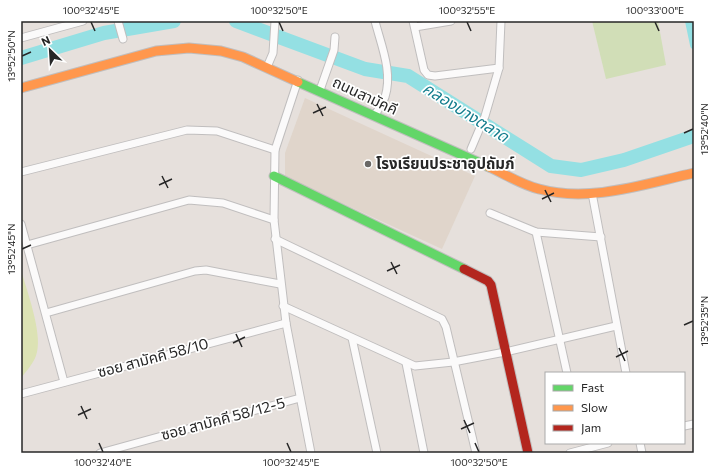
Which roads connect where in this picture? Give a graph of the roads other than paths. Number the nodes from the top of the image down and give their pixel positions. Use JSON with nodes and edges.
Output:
{"nodes":[{"id":1,"x":83,"y":21,"type":"edge"},
{"id":2,"x":375,"y":21,"type":"edge"},
{"id":3,"x":451,"y":21,"type":"edge"},
{"id":4,"x":501,"y":21,"type":"edge"},
{"id":5,"x":118,"y":22,"type":"edge"},
{"id":6,"x":414,"y":24,"type":"edge"},
{"id":7,"x":275,"y":25,"type":"edge"},
{"id":8,"x":336,"y":37,"type":"dead end"},
{"id":9,"x":21,"y":38,"type":"edge"},
{"id":10,"x":123,"y":39,"type":"dead end"},
{"id":11,"x":267,"y":67,"type":"junction"},
{"id":12,"x":499,"y":68,"type":"junction"},
{"id":13,"x":298,"y":80,"type":"junction"},
{"id":14,"x":21,"y":88,"type":"edge"},
{"id":15,"x":320,"y":90,"type":"junction"},
{"id":16,"x":374,"y":116,"type":"junction"},
{"id":17,"x":471,"y":149,"type":"dead end"},
{"id":18,"x":275,"y":150,"type":"junction"},
{"id":19,"x":21,"y":172,"type":"edge"},
{"id":20,"x":694,"y":173,"type":"edge"},
{"id":21,"x":274,"y":176,"type":"junction"},
{"id":22,"x":592,"y":193,"type":"junction"},
{"id":23,"x":490,"y":213,"type":"dead end"},
{"id":24,"x":274,"y":220,"type":"junction"},
{"id":25,"x":21,"y":224,"type":"edge"},
{"id":26,"x":536,"y":232,"type":"junction"},
{"id":27,"x":601,"y":237,"type":"junction"},
{"id":28,"x":275,"y":239,"type":"junction"},
{"id":29,"x":27,"y":245,"type":"junction"},
{"id":30,"x":280,"y":284,"type":"junction"},
{"id":31,"x":283,"y":306,"type":"junction"},
{"id":32,"x":46,"y":313,"type":"junction"},
{"id":33,"x":286,"y":323,"type":"junction"},
{"id":34,"x":616,"y":326,"type":"junction"},
{"id":35,"x":352,"y":338,"type":"junction"},
{"id":36,"x":559,"y":341,"type":"junction"},
{"id":37,"x":505,"y":352,"type":"junction"},
{"id":38,"x":454,"y":362,"type":"junction"},
{"id":39,"x":406,"y":363,"type":"junction"},
{"id":40,"x":566,"y":372,"type":"edge"},
{"id":41,"x":626,"y":372,"type":"edge"},
{"id":42,"x":64,"y":382,"type":"junction"},
{"id":43,"x":21,"y":394,"type":"edge"},
{"id":44,"x":300,"y":398,"type":"junction"},
{"id":45,"x":599,"y":444,"type":"edge"},
{"id":46,"x":582,"y":446,"type":"edge"},
{"id":47,"x":100,"y":453,"type":"edge"},
{"id":48,"x":311,"y":453,"type":"edge"},
{"id":49,"x":377,"y":453,"type":"edge"},
{"id":50,"x":424,"y":453,"type":"edge"},
{"id":51,"x":476,"y":453,"type":"edge"},
{"id":52,"x":528,"y":453,"type":"edge"},
{"id":53,"x":570,"y":453,"type":"edge"}],
"edges":[{"from":1,"to":9,"type":"street"},
{"from":2,"to":16,"type":"street"},
{"from":3,"to":6,"type":"street"},
{"from":4,"to":12,"type":"street"},
{"from":5,"to":10,"type":"street"},
{"from":6,"to":12,"type":"street"},
{"from":7,"to":11,"type":"street"},
{"from":8,"to":15,"type":"street"},
{"from":11,"to":13,"type":"main road","name":"ถนนสามัคคี"},
{"from":11,"to":14,"type":"main road","name":"ถนนสามัคคี"},
{"from":12,"to":17,"type":"street"},
{"from":13,"to":15,"type":"main road","name":"ถนนสามัคคี"},
{"from":13,"to":18,"type":"street"},
{"from":15,"to":16,"type":"main road","name":"ถนนสามัคคี"},
{"from":16,"to":22,"type":"main road","name":"ถนนสามัคคี"},
{"from":18,"to":19,"type":"street"},
{"from":18,"to":21,"type":"street"},
{"from":20,"to":22,"type":"main road","name":"ถนนสามัคคี"},
{"from":21,"to":24,"type":"street"},
{"from":21,"to":37,"type":"main road"},
{"from":22,"to":27,"type":"street"},
{"from":23,"to":26,"type":"street"},
{"from":24,"to":28,"type":"street"},
{"from":24,"to":29,"type":"street"},
{"from":25,"to":29,"type":"street"},
{"from":26,"to":27,"type":"street"},
{"from":26,"to":36,"type":"street"},
{"from":27,"to":34,"type":"street"},
{"from":28,"to":30,"type":"street"},
{"from":28,"to":38,"type":"street"},
{"from":29,"to":32,"type":"street"},
{"from":30,"to":31,"type":"street"},
{"from":30,"to":32,"type":"street"},
{"from":31,"to":33,"type":"street"},
{"from":31,"to":35,"type":"street"},
{"from":32,"to":42,"type":"street"},
{"from":33,"to":42,"type":"street","name":"ซอย สามัคคี 58/10"},
{"from":33,"to":44,"type":"street"},
{"from":34,"to":36,"type":"street"},
{"from":34,"to":41,"type":"street"},
{"from":35,"to":39,"type":"street"},
{"from":35,"to":49,"type":"street"},
{"from":36,"to":37,"type":"street"},
{"from":36,"to":40,"type":"street"},
{"from":37,"to":38,"type":"street"},
{"from":37,"to":52,"type":"main road"},
{"from":38,"to":39,"type":"street"},
{"from":38,"to":51,"type":"street"},
{"from":39,"to":50,"type":"street"},
{"from":42,"to":43,"type":"street","name":"ซอย สามัคคี 58/10"},
{"from":44,"to":47,"type":"street","name":"ซอย สามัคคี 58/12-5"},
{"from":44,"to":48,"type":"street"},
{"from":45,"to":46,"type":"street"},
{"from":46,"to":53,"type":"street"}]}
